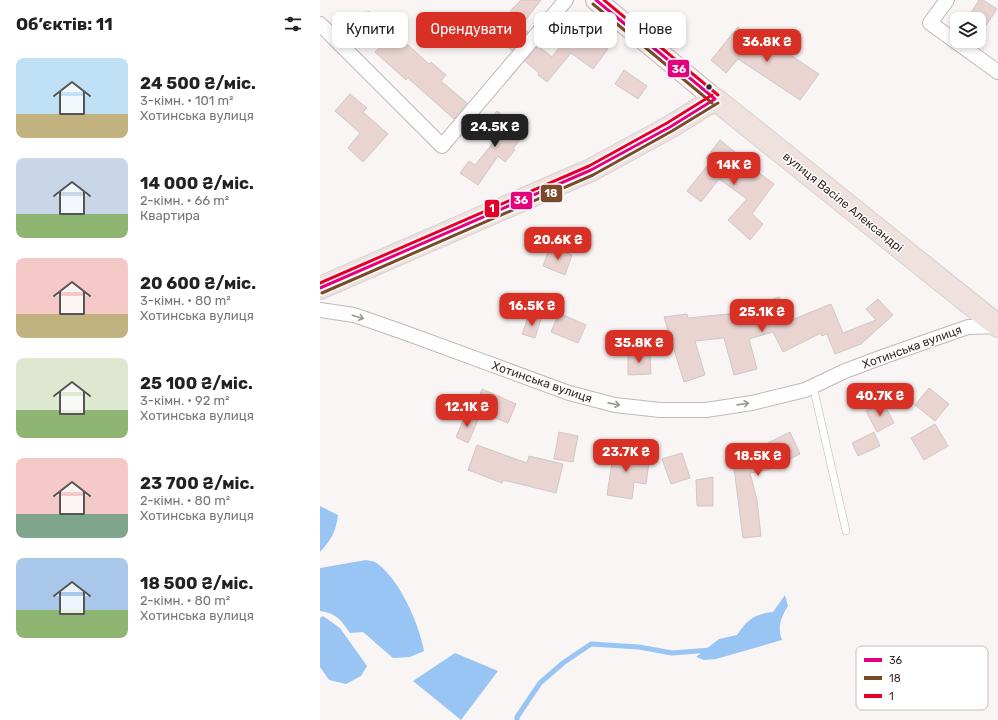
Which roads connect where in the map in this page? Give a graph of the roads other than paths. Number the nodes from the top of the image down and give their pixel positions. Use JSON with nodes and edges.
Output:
{"nodes":[{"id":1,"x":566,"y":0,"type":"edge"},
{"id":2,"x":596,"y":0,"type":"edge"},
{"id":3,"x":947,"y":0,"type":"edge"},
{"id":4,"x":320,"y":24,"type":"edge"},
{"id":5,"x":998,"y":72,"type":"edge"},
{"id":6,"x":715,"y":99,"type":"junction"},
{"id":7,"x":320,"y":288,"type":"edge"},
{"id":8,"x":320,"y":310,"type":"edge"},
{"id":9,"x":998,"y":326,"type":"edge"},
{"id":10,"x":813,"y":386,"type":"junction"},
{"id":11,"x":846,"y":531,"type":"dead end"}],
"edges":[{"from":1,"to":4,"type":"street"},
{"from":2,"to":6,"type":"main road","name":"вулиця Васіле Александрі"},
{"from":3,"to":5,"type":"street"},
{"from":6,"to":7,"type":"highway"},
{"from":6,"to":9,"type":"highway","name":"вулиця Васіле Александрі"},
{"from":8,"to":10,"type":"street","name":"Хотинська вулиця","one_way":true},
{"from":9,"to":10,"type":"street","name":"Хотинська вулиця"},
{"from":10,"to":11,"type":"lane"}]}
